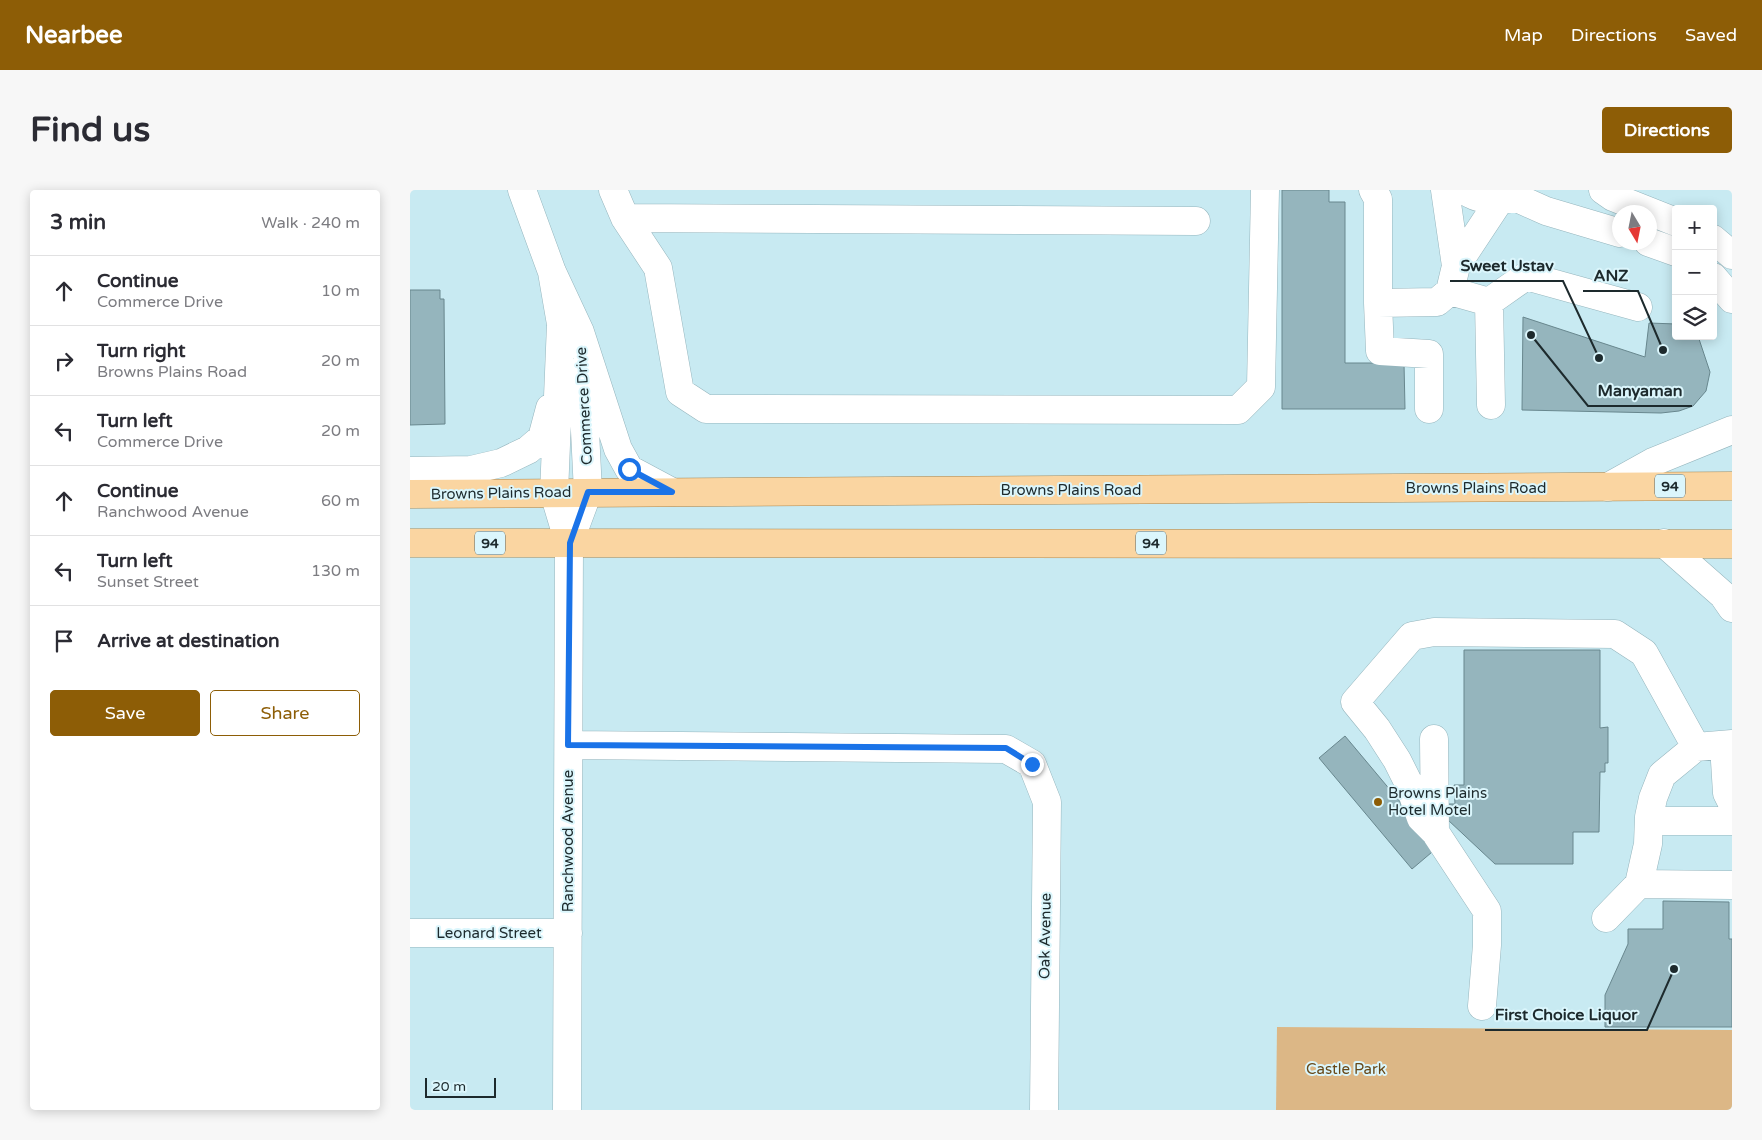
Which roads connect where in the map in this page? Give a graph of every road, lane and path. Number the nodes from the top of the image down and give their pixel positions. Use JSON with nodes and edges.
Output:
{"nodes":[{"id":1,"x":522,"y":190,"type":"edge"},
{"id":2,"x":613,"y":190,"type":"edge"},
{"id":3,"x":1265,"y":190,"type":"edge"},
{"id":4,"x":1373,"y":190,"type":"edge"},
{"id":5,"x":1446,"y":190,"type":"edge"},
{"id":6,"x":1464,"y":190,"type":"edge"},
{"id":7,"x":1610,"y":192,"type":"edge"},
{"id":8,"x":1516,"y":196,"type":"edge"},
{"id":9,"x":625,"y":218,"type":"junction"},
{"id":10,"x":1672,"y":220,"type":"edge"},
{"id":11,"x":1196,"y":221,"type":"dead end"},
{"id":12,"x":1612,"y":231,"type":"edge"},
{"id":13,"x":1717,"y":242,"type":"edge"},
{"id":14,"x":1657,"y":245,"type":"edge"},
{"id":15,"x":1672,"y":251,"type":"edge"},
{"id":16,"x":1732,"y":255,"type":"edge"},
{"id":17,"x":552,"y":272,"type":"junction"},
{"id":18,"x":1453,"y":278,"type":"junction"},
{"id":19,"x":1717,"y":282,"type":"edge"},
{"id":20,"x":1732,"y":299,"type":"edge"},
{"id":21,"x":1489,"y":302,"type":"junction"},
{"id":22,"x":1378,"y":303,"type":"junction"},
{"id":23,"x":1638,"y":307,"type":"dead end"},
{"id":24,"x":580,"y":332,"type":"junction"},
{"id":25,"x":559,"y":371,"type":"junction"},
{"id":26,"x":1491,"y":405,"type":"dead end"},
{"id":27,"x":1429,"y":409,"type":"dead end"},
{"id":28,"x":1732,"y":430,"type":"edge"},
{"id":29,"x":410,"y":471,"type":"edge"},
{"id":30,"x":1732,"y":486,"type":"edge"},
{"id":31,"x":1608,"y":487,"type":"junction"},
{"id":32,"x":588,"y":492,"type":"junction"},
{"id":33,"x":672,"y":492,"type":"junction"},
{"id":34,"x":410,"y":494,"type":"edge"},
{"id":35,"x":554,"y":494,"type":"junction"},
{"id":36,"x":410,"y":543,"type":"edge"},
{"id":37,"x":570,"y":543,"type":"junction"},
{"id":38,"x":1664,"y":544,"type":"junction"},
{"id":39,"x":1732,"y":544,"type":"edge"},
{"id":40,"x":1732,"y":608,"type":"edge"},
{"id":41,"x":1434,"y":739,"type":"dead end"},
{"id":42,"x":568,"y":745,"type":"junction"},
{"id":43,"x":1728,"y":745,"type":"edge"},
{"id":44,"x":1696,"y":747,"type":"junction"},
{"id":45,"x":1732,"y":803,"type":"edge"},
{"id":46,"x":1649,"y":821,"type":"junction"},
{"id":47,"x":1732,"y":821,"type":"edge"},
{"id":48,"x":1435,"y":832,"type":"junction"},
{"id":49,"x":1639,"y":884,"type":"junction"},
{"id":50,"x":1732,"y":885,"type":"edge"},
{"id":51,"x":1606,"y":918,"type":"dead end"},
{"id":52,"x":410,"y":933,"type":"edge"},
{"id":53,"x":568,"y":933,"type":"junction"},
{"id":54,"x":1482,"y":1006,"type":"dead end"},
{"id":55,"x":568,"y":1110,"type":"edge"},
{"id":56,"x":1044,"y":1110,"type":"edge"}],
"edges":[{"from":1,"to":17,"type":"street","name":"Commerce Drive"},
{"from":2,"to":9,"type":"street"},
{"from":3,"to":9,"type":"street"},
{"from":4,"to":22,"type":"street"},
{"from":5,"to":18,"type":"street"},
{"from":6,"to":8,"type":"street"},
{"from":7,"to":10,"type":"street"},
{"from":8,"to":12,"type":"street"},
{"from":8,"to":18,"type":"street"},
{"from":9,"to":11,"type":"street"},
{"from":13,"to":16,"type":"street"},
{"from":14,"to":15,"type":"street"},
{"from":17,"to":24,"type":"street","name":"Commerce Drive"},
{"from":17,"to":25,"type":"street","name":"Commerce Drive"},
{"from":18,"to":21,"type":"street"},
{"from":18,"to":22,"type":"street"},
{"from":19,"to":20,"type":"street"},
{"from":21,"to":23,"type":"street"},
{"from":21,"to":26,"type":"street"},
{"from":22,"to":27,"type":"street"},
{"from":24,"to":32,"type":"street","name":"Commerce Drive"},
{"from":24,"to":33,"type":"street","name":"Commerce Drive"},
{"from":25,"to":29,"type":"street","name":"Commerce Drive"},
{"from":25,"to":35,"type":"street","name":"Commerce Drive"},
{"from":28,"to":31,"type":"street"},
{"from":30,"to":31,"type":"main road","name":"Browns Plains Road","number":"94"},
{"from":31,"to":33,"type":"main road","name":"Browns Plains Road","number":"94"},
{"from":32,"to":33,"type":"main road","name":"Browns Plains Road","number":"94"},
{"from":32,"to":35,"type":"main road","name":"Browns Plains Road","number":"94"},
{"from":32,"to":37,"type":"street","name":"Commerce Drive"},
{"from":34,"to":35,"type":"main road","name":"Browns Plains Road","number":"94"},
{"from":35,"to":37,"type":"street","name":"Commerce Drive"},
{"from":36,"to":37,"type":"main road","number":"94"},
{"from":37,"to":38,"type":"main road","number":"94"},
{"from":37,"to":42,"type":"street","name":"Ranchwood Avenue"},
{"from":38,"to":39,"type":"main road","number":"94"},
{"from":38,"to":40,"type":"street"},
{"from":41,"to":48,"type":"street"},
{"from":42,"to":53,"type":"street","name":"Ranchwood Avenue"},
{"from":42,"to":56,"type":"street","name":"Oak Avenue"},
{"from":43,"to":44,"type":"street"},
{"from":43,"to":45,"type":"street"},
{"from":44,"to":46,"type":"street"},
{"from":44,"to":48,"type":"street"},
{"from":46,"to":47,"type":"street"},
{"from":46,"to":49,"type":"street"},
{"from":48,"to":54,"type":"street"},
{"from":49,"to":50,"type":"street"},
{"from":49,"to":51,"type":"street"},
{"from":52,"to":53,"type":"street","name":"Leonard Street"},
{"from":53,"to":55,"type":"street","name":"Ranchwood Avenue"}]}
